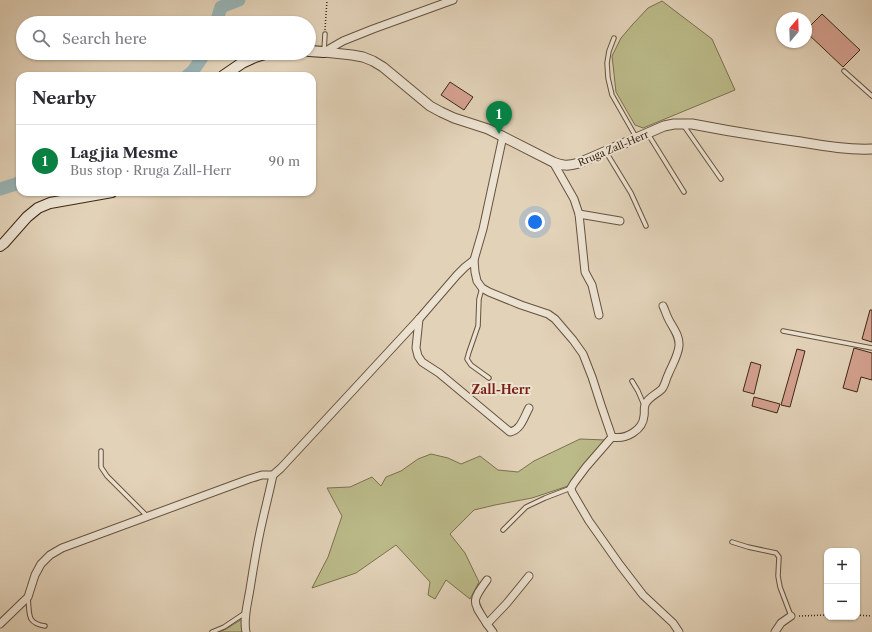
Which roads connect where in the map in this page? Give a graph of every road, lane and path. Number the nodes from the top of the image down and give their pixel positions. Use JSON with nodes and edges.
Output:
{"nodes":[{"id":1,"x":326,"y":0,"type":"edge"},
{"id":2,"x":453,"y":0,"type":"edge"},
{"id":3,"x":432,"y":3,"type":"edge"},
{"id":4,"x":325,"y":34,"type":"joint"},
{"id":5,"x":614,"y":38,"type":"dead end"},
{"id":6,"x":316,"y":52,"type":"edge"},
{"id":7,"x":324,"y":52,"type":"junction"},
{"id":8,"x":248,"y":60,"type":"edge"},
{"id":9,"x":844,"y":71,"type":"dead end"},
{"id":10,"x":229,"y":72,"type":"edge"},
{"id":11,"x":872,"y":96,"type":"edge"},
{"id":12,"x":682,"y":124,"type":"junction"},
{"id":13,"x":647,"y":133,"type":"junction"},
{"id":14,"x":503,"y":136,"type":"junction"},
{"id":15,"x":636,"y":138,"type":"junction"},
{"id":16,"x":872,"y":149,"type":"edge"},
{"id":17,"x":606,"y":151,"type":"junction"},
{"id":18,"x":553,"y":162,"type":"junction"},
{"id":19,"x":721,"y":179,"type":"dead end"},
{"id":20,"x":684,"y":192,"type":"dead end"},
{"id":21,"x":89,"y":196,"type":"edge"},
{"id":22,"x":579,"y":214,"type":"junction"},
{"id":23,"x":620,"y":221,"type":"dead end"},
{"id":24,"x":646,"y":226,"type":"dead end"},
{"id":25,"x":0,"y":246,"type":"edge"},
{"id":26,"x":474,"y":260,"type":"junction"},
{"id":27,"x":482,"y":288,"type":"junction"},
{"id":28,"x":663,"y":306,"type":"dead end"},
{"id":29,"x":599,"y":315,"type":"dead end"},
{"id":30,"x":419,"y":319,"type":"junction"},
{"id":31,"x":783,"y":331,"type":"dead end"},
{"id":32,"x":872,"y":348,"type":"edge"},
{"id":33,"x":489,"y":378,"type":"dead end"},
{"id":34,"x":632,"y":380,"type":"dead end"},
{"id":35,"x":644,"y":406,"type":"junction"},
{"id":36,"x":528,"y":408,"type":"dead end"},
{"id":37,"x":612,"y":437,"type":"junction"},
{"id":38,"x":101,"y":451,"type":"dead end"},
{"id":39,"x":273,"y":475,"type":"junction"},
{"id":40,"x":571,"y":488,"type":"junction"},
{"id":41,"x":148,"y":517,"type":"junction"},
{"id":42,"x":503,"y":530,"type":"dead end"},
{"id":43,"x":732,"y":542,"type":"dead end"},
{"id":44,"x":529,"y":576,"type":"dead end"},
{"id":45,"x":487,"y":580,"type":"dead end"},
{"id":46,"x":28,"y":597,"type":"junction"},
{"id":47,"x":246,"y":613,"type":"junction"},
{"id":48,"x":824,"y":615,"type":"edge"},
{"id":49,"x":860,"y":615,"type":"edge"},
{"id":50,"x":791,"y":616,"type":"junction"},
{"id":51,"x":872,"y":616,"type":"edge"},
{"id":52,"x":0,"y":624,"type":"edge"},
{"id":53,"x":487,"y":624,"type":"junction"},
{"id":54,"x":45,"y":626,"type":"dead end"},
{"id":55,"x":212,"y":632,"type":"edge"},
{"id":56,"x":246,"y":632,"type":"edge"},
{"id":57,"x":493,"y":632,"type":"edge"},
{"id":58,"x":679,"y":632,"type":"edge"},
{"id":59,"x":775,"y":632,"type":"edge"}],
"edges":[{"from":1,"to":4,"type":"path"},
{"from":2,"to":3,"type":"street"},
{"from":3,"to":7,"type":"street"},
{"from":4,"to":7,"type":"lane"},
{"from":5,"to":15,"type":"lane"},
{"from":6,"to":7,"type":"main road","name":"Rruga Zall-Herr"},
{"from":7,"to":14,"type":"street","name":"Rruga Zall-Herr"},
{"from":8,"to":10,"type":"main road"},
{"from":9,"to":11,"type":"lane"},
{"from":12,"to":13,"type":"street","name":"Rruga Zall-Herr"},
{"from":12,"to":16,"type":"street","name":"Rruga Zall-Herr"},
{"from":12,"to":19,"type":"lane"},
{"from":13,"to":15,"type":"street","name":"Rruga Zall-Herr"},
{"from":13,"to":20,"type":"lane"},
{"from":14,"to":18,"type":"street","name":"Rruga Zall-Herr"},
{"from":14,"to":26,"type":"street"},
{"from":15,"to":17,"type":"street","name":"Rruga Zall-Herr"},
{"from":17,"to":18,"type":"street","name":"Rruga Zall-Herr"},
{"from":17,"to":24,"type":"lane"},
{"from":18,"to":22,"type":"street"},
{"from":21,"to":25,"type":"main road"},
{"from":22,"to":23,"type":"street"},
{"from":22,"to":29,"type":"street"},
{"from":26,"to":27,"type":"street"},
{"from":26,"to":30,"type":"street"},
{"from":27,"to":33,"type":"lane"},
{"from":27,"to":37,"type":"street"},
{"from":28,"to":35,"type":"street"},
{"from":30,"to":36,"type":"street"},
{"from":30,"to":39,"type":"street"},
{"from":31,"to":32,"type":"lane"},
{"from":34,"to":35,"type":"lane"},
{"from":35,"to":37,"type":"street"},
{"from":37,"to":40,"type":"street"},
{"from":38,"to":41,"type":"lane"},
{"from":39,"to":41,"type":"street"},
{"from":39,"to":47,"type":"street"},
{"from":40,"to":42,"type":"lane"},
{"from":40,"to":58,"type":"street"},
{"from":41,"to":46,"type":"street"},
{"from":43,"to":50,"type":"lane"},
{"from":44,"to":53,"type":"street"},
{"from":45,"to":53,"type":"street"},
{"from":46,"to":52,"type":"street"},
{"from":46,"to":54,"type":"lane"},
{"from":47,"to":55,"type":"lane"},
{"from":47,"to":56,"type":"street"},
{"from":48,"to":50,"type":"path"},
{"from":49,"to":51,"type":"path"},
{"from":50,"to":59,"type":"street"},
{"from":53,"to":57,"type":"street"}]}
